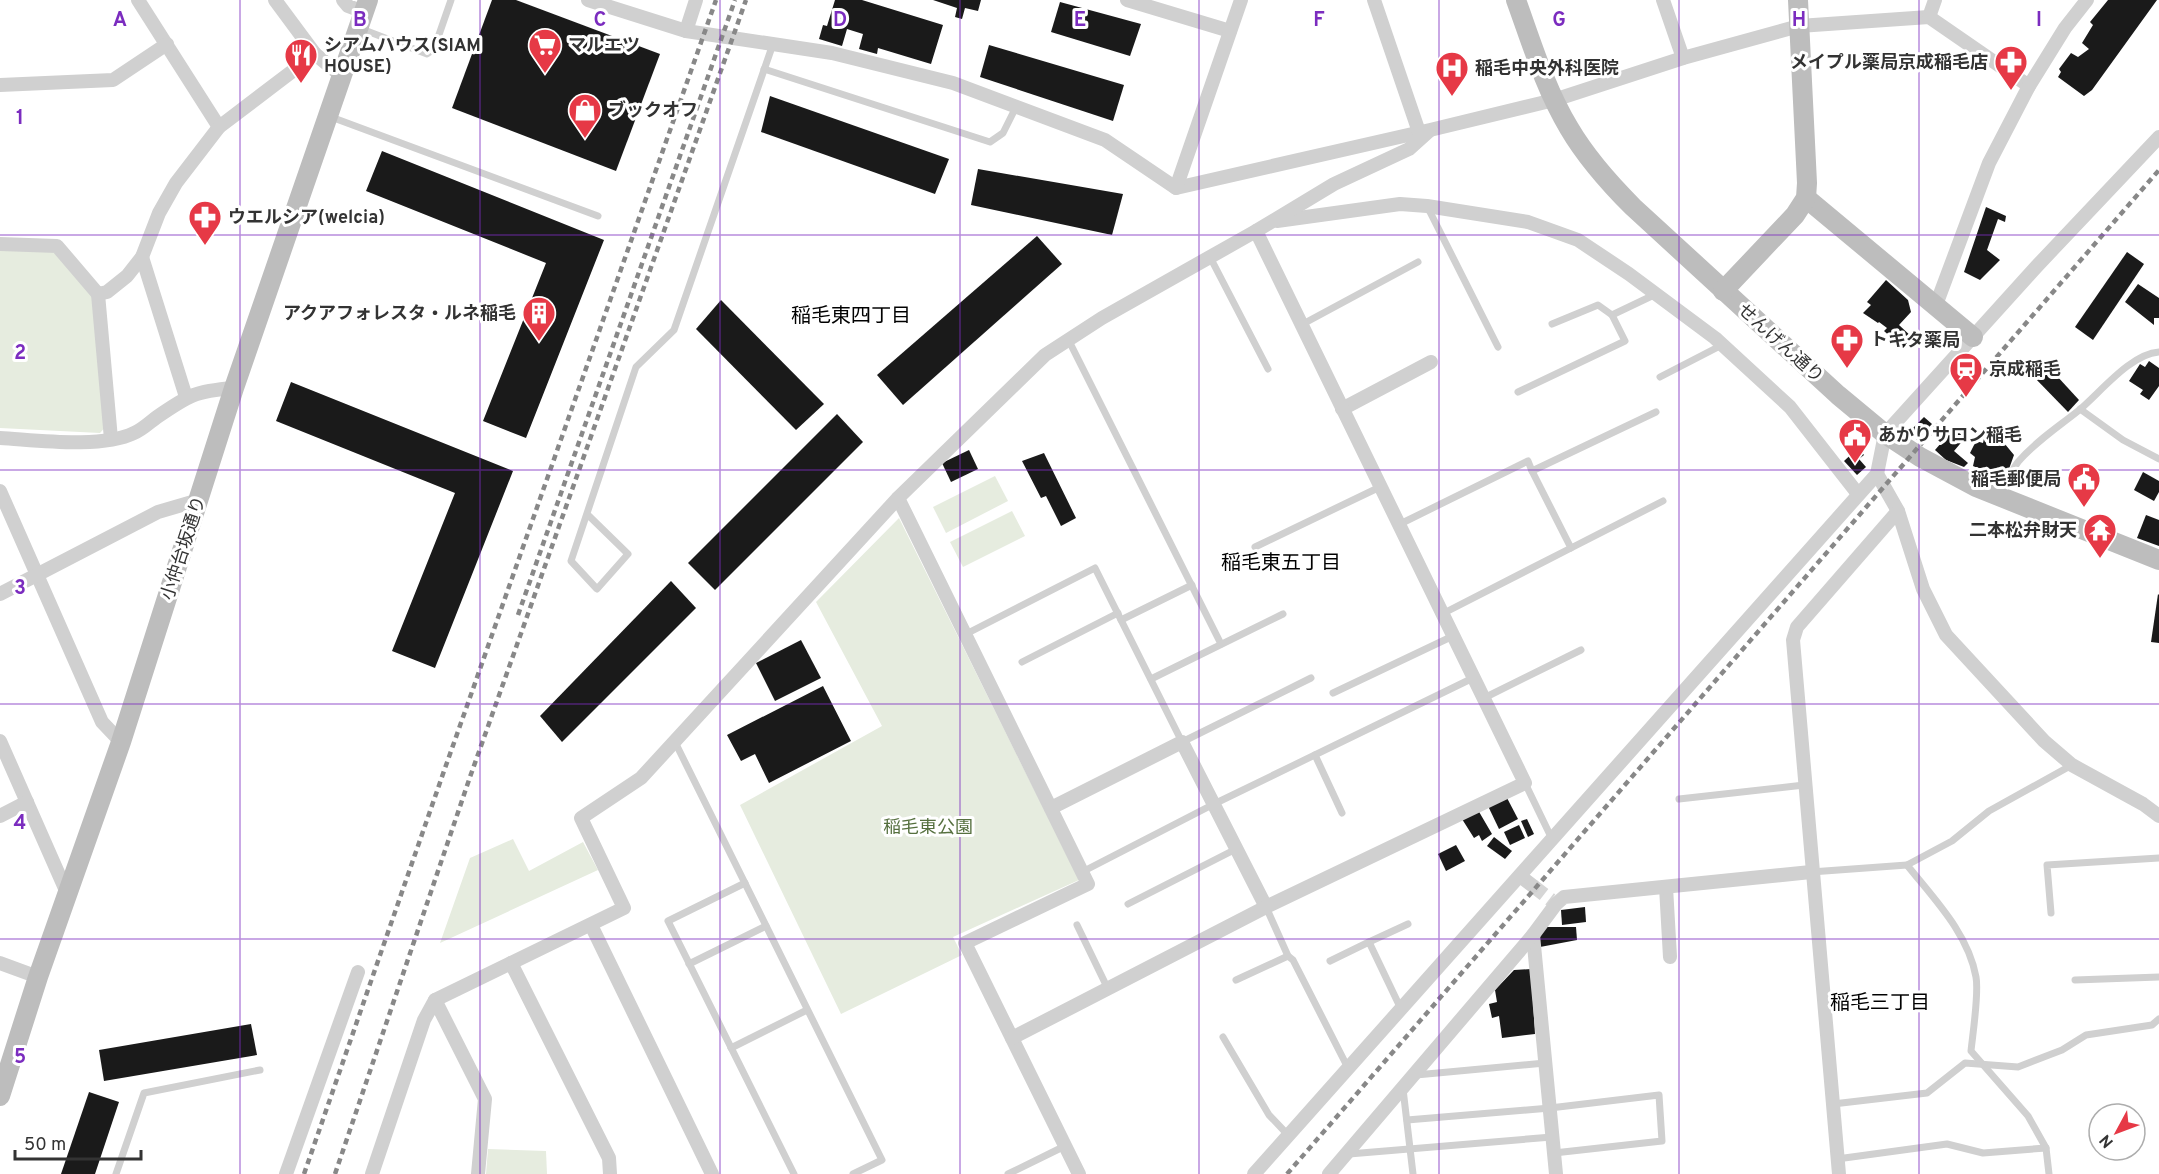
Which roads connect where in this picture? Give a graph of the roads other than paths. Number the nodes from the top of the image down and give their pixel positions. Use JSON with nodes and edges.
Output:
{"nodes":[{"id":1,"x":138,"y":0,"type":"edge"},
{"id":2,"x":275,"y":0,"type":"edge"},
{"id":3,"x":344,"y":0,"type":"edge"},
{"id":4,"x":451,"y":0,"type":"edge"},
{"id":5,"x":696,"y":0,"type":"edge"},
{"id":6,"x":1127,"y":0,"type":"edge"},
{"id":7,"x":1241,"y":0,"type":"edge"},
{"id":8,"x":1374,"y":0,"type":"edge"},
{"id":9,"x":1516,"y":0,"type":"edge"},
{"id":10,"x":1663,"y":0,"type":"edge"},
{"id":11,"x":1798,"y":0,"type":"edge"},
{"id":12,"x":1935,"y":0,"type":"edge"},
{"id":13,"x":2086,"y":0,"type":"edge"},
{"id":14,"x":594,"y":1,"type":"edge"},
{"id":15,"x":364,"y":13,"type":"edge"},
{"id":16,"x":1929,"y":17,"type":"junction"},
{"id":17,"x":1799,"y":26,"type":"junction"},
{"id":18,"x":686,"y":31,"type":"junction"},
{"id":19,"x":1230,"y":31,"type":"junction"},
{"id":20,"x":167,"y":44,"type":"junction"},
{"id":21,"x":773,"y":44,"type":"junction"},
{"id":22,"x":315,"y":54,"type":"junction"},
{"id":23,"x":1683,"y":58,"type":"junction"},
{"id":24,"x":764,"y":69,"type":"junction"},
{"id":25,"x":343,"y":77,"type":"junction"},
{"id":26,"x":0,"y":85,"type":"edge"},
{"id":27,"x":2029,"y":86,"type":"junction"},
{"id":28,"x":1554,"y":100,"type":"junction"},
{"id":29,"x":1016,"y":107,"type":"junction"},
{"id":30,"x":329,"y":116,"type":"junction"},
{"id":31,"x":219,"y":127,"type":"junction"},
{"id":32,"x":1425,"y":131,"type":"junction"},
{"id":33,"x":2159,"y":137,"type":"edge"},
{"id":34,"x":1176,"y":188,"type":"junction"},
{"id":35,"x":1806,"y":198,"type":"junction"},
{"id":36,"x":1426,"y":206,"type":"junction"},
{"id":37,"x":598,"y":216,"type":"dead end"},
{"id":38,"x":1270,"y":222,"type":"junction"},
{"id":39,"x":1256,"y":231,"type":"junction"},
{"id":40,"x":0,"y":244,"type":"edge"},
{"id":41,"x":142,"y":257,"type":"junction"},
{"id":42,"x":1210,"y":257,"type":"junction"},
{"id":43,"x":1418,"y":262,"type":"dead end"},
{"id":44,"x":1724,"y":291,"type":"junction"},
{"id":45,"x":98,"y":294,"type":"junction"},
{"id":46,"x":1656,"y":294,"type":"junction"},
{"id":47,"x":1936,"y":305,"type":"junction"},
{"id":48,"x":1612,"y":315,"type":"junction"},
{"id":49,"x":1552,"y":324,"type":"dead end"},
{"id":50,"x":1301,"y":325,"type":"junction"},
{"id":51,"x":1972,"y":337,"type":"junction"},
{"id":52,"x":1068,"y":339,"type":"junction"},
{"id":53,"x":1722,"y":345,"type":"junction"},
{"id":54,"x":1498,"y":347,"type":"dead end"},
{"id":55,"x":2159,"y":352,"type":"edge"},
{"id":56,"x":1431,"y":362,"type":"dead end"},
{"id":57,"x":1269,"y":369,"type":"dead end"},
{"id":58,"x":1660,"y":377,"type":"dead end"},
{"id":59,"x":234,"y":388,"type":"junction"},
{"id":60,"x":1518,"y":392,"type":"dead end"},
{"id":61,"x":186,"y":397,"type":"junction"},
{"id":62,"x":1342,"y":409,"type":"junction"},
{"id":63,"x":2080,"y":410,"type":"junction"},
{"id":64,"x":1656,"y":412,"type":"dead end"},
{"id":65,"x":1885,"y":434,"type":"junction"},
{"id":66,"x":0,"y":438,"type":"edge"},
{"id":67,"x":111,"y":439,"type":"junction"},
{"id":68,"x":2159,"y":459,"type":"edge"},
{"id":69,"x":1532,"y":471,"type":"junction"},
{"id":70,"x":1878,"y":474,"type":"junction"},
{"id":71,"x":1380,"y":487,"type":"junction"},
{"id":72,"x":0,"y":491,"type":"edge"},
{"id":73,"x":1858,"y":494,"type":"junction"},
{"id":74,"x":2000,"y":496,"type":"junction"},
{"id":75,"x":898,"y":498,"type":"junction"},
{"id":76,"x":199,"y":500,"type":"junction"},
{"id":77,"x":1663,"y":501,"type":"dead end"},
{"id":78,"x":1898,"y":511,"type":"junction"},
{"id":79,"x":587,"y":514,"type":"junction"},
{"id":80,"x":1398,"y":525,"type":"junction"},
{"id":81,"x":1255,"y":548,"type":"dead end"},
{"id":82,"x":1571,"y":548,"type":"junction"},
{"id":83,"x":2159,"y":560,"type":"edge"},
{"id":84,"x":37,"y":573,"type":"junction"},
{"id":85,"x":1192,"y":585,"type":"junction"},
{"id":86,"x":0,"y":594,"type":"edge"},
{"id":87,"x":1283,"y":614,"type":"dead end"},
{"id":88,"x":1442,"y":614,"type":"junction"},
{"id":89,"x":1119,"y":616,"type":"junction"},
{"id":90,"x":966,"y":634,"type":"junction"},
{"id":91,"x":1453,"y":636,"type":"junction"},
{"id":92,"x":1221,"y":645,"type":"junction"},
{"id":93,"x":1581,"y":650,"type":"dead end"},
{"id":94,"x":1022,"y":662,"type":"dead end"},
{"id":95,"x":1311,"y":678,"type":"dead end"},
{"id":96,"x":1473,"y":678,"type":"junction"},
{"id":97,"x":1150,"y":679,"type":"junction"},
{"id":98,"x":1333,"y":693,"type":"dead end"},
{"id":99,"x":1484,"y":698,"type":"junction"},
{"id":100,"x":0,"y":741,"type":"edge"},
{"id":101,"x":121,"y":742,"type":"junction"},
{"id":102,"x":674,"y":742,"type":"junction"},
{"id":103,"x":1182,"y":742,"type":"junction"},
{"id":104,"x":1315,"y":755,"type":"junction"},
{"id":105,"x":2072,"y":765,"type":"junction"},
{"id":106,"x":1525,"y":783,"type":"junction"},
{"id":107,"x":1804,"y":785,"type":"junction"},
{"id":108,"x":1679,"y":799,"type":"dead end"},
{"id":109,"x":27,"y":802,"type":"junction"},
{"id":110,"x":1214,"y":804,"type":"junction"},
{"id":111,"x":1051,"y":808,"type":"junction"},
{"id":112,"x":1342,"y":813,"type":"dead end"},
{"id":113,"x":0,"y":816,"type":"edge"},
{"id":114,"x":2159,"y":816,"type":"edge"},
{"id":115,"x":1552,"y":839,"type":"junction"},
{"id":116,"x":1236,"y":849,"type":"junction"},
{"id":117,"x":2159,"y":858,"type":"edge"},
{"id":118,"x":1907,"y":865,"type":"junction"},
{"id":119,"x":1082,"y":872,"type":"junction"},
{"id":120,"x":1811,"y":872,"type":"junction"},
{"id":121,"x":1520,"y":876,"type":"junction"},
{"id":122,"x":745,"y":883,"type":"junction"},
{"id":123,"x":1533,"y":886,"type":"tunnel mouth"},
{"id":124,"x":1666,"y":887,"type":"junction"},
{"id":125,"x":67,"y":893,"type":"junction"},
{"id":126,"x":1128,"y":904,"type":"dead end"},
{"id":127,"x":1266,"y":907,"type":"junction"},
{"id":128,"x":2051,"y":913,"type":"dead end"},
{"id":129,"x":1408,"y":924,"type":"dead end"},
{"id":130,"x":591,"y":925,"type":"junction"},
{"id":131,"x":1077,"y":925,"type":"dead end"},
{"id":132,"x":766,"y":926,"type":"junction"},
{"id":133,"x":1533,"y":935,"type":"junction"},
{"id":134,"x":1370,"y":942,"type":"junction"},
{"id":135,"x":1288,"y":956,"type":"junction"},
{"id":136,"x":1671,"y":957,"type":"dead end"},
{"id":137,"x":1330,"y":961,"type":"dead end"},
{"id":138,"x":0,"y":963,"type":"edge"},
{"id":139,"x":511,"y":963,"type":"junction"},
{"id":140,"x":689,"y":964,"type":"junction"},
{"id":141,"x":358,"y":972,"type":"dead end"},
{"id":142,"x":38,"y":977,"type":"junction"},
{"id":143,"x":2159,"y":977,"type":"edge"},
{"id":144,"x":1236,"y":980,"type":"dead end"},
{"id":145,"x":2075,"y":980,"type":"dead end"},
{"id":146,"x":1107,"y":987,"type":"junction"},
{"id":147,"x":435,"y":1000,"type":"junction"},
{"id":148,"x":1401,"y":1009,"type":"junction"},
{"id":149,"x":807,"y":1010,"type":"junction"},
{"id":150,"x":2159,"y":1019,"type":"edge"},
{"id":151,"x":1223,"y":1037,"type":"dead end"},
{"id":152,"x":1012,"y":1038,"type":"junction"},
{"id":153,"x":731,"y":1048,"type":"junction"},
{"id":154,"x":1545,"y":1063,"type":"junction"},
{"id":155,"x":1982,"y":1066,"type":"junction"},
{"id":156,"x":1348,"y":1068,"type":"junction"},
{"id":157,"x":260,"y":1070,"type":"dead end"},
{"id":158,"x":1413,"y":1075,"type":"junction"},
{"id":159,"x":1403,"y":1086,"type":"junction"},
{"id":160,"x":0,"y":1096,"type":"edge"},
{"id":161,"x":1833,"y":1104,"type":"junction"},
{"id":162,"x":1550,"y":1108,"type":"junction"},
{"id":163,"x":1407,"y":1120,"type":"junction"},
{"id":164,"x":1289,"y":1136,"type":"junction"},
{"id":165,"x":1552,"y":1137,"type":"junction"},
{"id":166,"x":1065,"y":1146,"type":"junction"},
{"id":167,"x":2046,"y":1148,"type":"junction"},
{"id":168,"x":1410,"y":1149,"type":"junction"},
{"id":169,"x":1554,"y":1153,"type":"junction"},
{"id":170,"x":1838,"y":1159,"type":"junction"},
{"id":171,"x":1341,"y":1164,"type":"edge"},
{"id":172,"x":116,"y":1174,"type":"edge"},
{"id":173,"x":286,"y":1174,"type":"edge"},
{"id":174,"x":372,"y":1174,"type":"edge"},
{"id":175,"x":478,"y":1174,"type":"edge"},
{"id":176,"x":610,"y":1174,"type":"edge"},
{"id":177,"x":712,"y":1174,"type":"edge"},
{"id":178,"x":794,"y":1174,"type":"edge"},
{"id":179,"x":854,"y":1174,"type":"edge"},
{"id":180,"x":1008,"y":1174,"type":"edge"},
{"id":181,"x":1079,"y":1174,"type":"edge"},
{"id":182,"x":1254,"y":1174,"type":"edge"},
{"id":183,"x":1329,"y":1174,"type":"edge"},
{"id":184,"x":1413,"y":1174,"type":"edge"},
{"id":185,"x":1556,"y":1174,"type":"edge"},
{"id":186,"x":1839,"y":1174,"type":"edge"},
{"id":187,"x":2049,"y":1174,"type":"edge"}],
"edges":[{"from":1,"to":20,"type":"street"},
{"from":2,"to":22,"type":"street"},
{"from":3,"to":15,"type":"street"},
{"from":4,"to":15,"type":"lane"},
{"from":5,"to":18,"type":"street"},
{"from":6,"to":19,"type":"street"},
{"from":7,"to":19,"type":"street"},
{"from":8,"to":32,"type":"street"},
{"from":9,"to":28,"type":"street","name":"せんげん通り"},
{"from":10,"to":23,"type":"street"},
{"from":11,"to":17,"type":"street"},
{"from":12,"to":16,"type":"street"},
{"from":13,"to":27,"type":"street"},
{"from":14,"to":18,"type":"street"},
{"from":15,"to":25,"type":"street","name":"小仲台坂通り"},
{"from":16,"to":17,"type":"street"},
{"from":16,"to":27,"type":"street"},
{"from":17,"to":23,"type":"street"},
{"from":17,"to":35,"type":"street"},
{"from":18,"to":21,"type":"street"},
{"from":19,"to":34,"type":"street"},
{"from":20,"to":26,"type":"street"},
{"from":20,"to":31,"type":"street"},
{"from":21,"to":24,"type":"lane"},
{"from":21,"to":29,"type":"street"},
{"from":22,"to":25,"type":"street"},
{"from":22,"to":31,"type":"street"},
{"from":23,"to":28,"type":"street"},
{"from":24,"to":29,"type":"lane"},
{"from":24,"to":79,"type":"lane"},
{"from":25,"to":30,"type":"street","name":"小仲台坂通り"},
{"from":27,"to":47,"type":"street"},
{"from":28,"to":32,"type":"street"},
{"from":28,"to":44,"type":"street","name":"せんげん通り"},
{"from":29,"to":34,"type":"street"},
{"from":30,"to":37,"type":"lane"},
{"from":30,"to":59,"type":"street","name":"小仲台坂通り"},
{"from":31,"to":41,"type":"street"},
{"from":32,"to":34,"type":"street"},
{"from":32,"to":38,"type":"street"},
{"from":33,"to":51,"type":"street"},
{"from":35,"to":44,"type":"street"},
{"from":35,"to":47,"type":"street"},
{"from":36,"to":38,"type":"street"},
{"from":36,"to":46,"type":"street"},
{"from":36,"to":54,"type":"lane"},
{"from":38,"to":39,"type":"street"},
{"from":39,"to":42,"type":"street"},
{"from":39,"to":50,"type":"street"},
{"from":40,"to":45,"type":"street"},
{"from":41,"to":45,"type":"street"},
{"from":41,"to":61,"type":"street"},
{"from":42,"to":52,"type":"street"},
{"from":42,"to":57,"type":"lane"},
{"from":43,"to":50,"type":"lane"},
{"from":44,"to":65,"type":"street","name":"せんげん通り"},
{"from":45,"to":67,"type":"street"},
{"from":46,"to":48,"type":"lane"},
{"from":46,"to":53,"type":"street"},
{"from":47,"to":51,"type":"street"},
{"from":48,"to":49,"type":"lane"},
{"from":48,"to":60,"type":"lane"},
{"from":50,"to":62,"type":"street"},
{"from":51,"to":65,"type":"street"},
{"from":52,"to":75,"type":"street"},
{"from":52,"to":85,"type":"lane"},
{"from":53,"to":58,"type":"lane"},
{"from":53,"to":73,"type":"street"},
{"from":55,"to":63,"type":"lane"},
{"from":56,"to":62,"type":"street"},
{"from":59,"to":61,"type":"street"},
{"from":59,"to":76,"type":"street","name":"小仲台坂通り"},
{"from":61,"to":67,"type":"street"},
{"from":62,"to":71,"type":"street"},
{"from":63,"to":68,"type":"lane"},
{"from":63,"to":74,"type":"lane"},
{"from":64,"to":69,"type":"lane"},
{"from":65,"to":70,"type":"street"},
{"from":65,"to":74,"type":"street","name":"せんげん通り"},
{"from":66,"to":67,"type":"street"},
{"from":69,"to":80,"type":"lane"},
{"from":69,"to":82,"type":"lane"},
{"from":70,"to":73,"type":"street"},
{"from":70,"to":78,"type":"street"},
{"from":71,"to":80,"type":"street"},
{"from":71,"to":81,"type":"lane"},
{"from":72,"to":84,"type":"street"},
{"from":73,"to":115,"type":"street"},
{"from":74,"to":83,"type":"street","name":"せんげん通り"},
{"from":75,"to":90,"type":"street"},
{"from":75,"to":102,"type":"street"},
{"from":76,"to":84,"type":"street"},
{"from":76,"to":101,"type":"street","name":"小仲台坂通り"},
{"from":77,"to":82,"type":"lane"},
{"from":78,"to":105,"type":"street"},
{"from":78,"to":107,"type":"street"},
{"from":79,"to":79,"type":"lane"},
{"from":80,"to":88,"type":"street"},
{"from":82,"to":88,"type":"lane"},
{"from":84,"to":86,"type":"street"},
{"from":84,"to":101,"type":"street"},
{"from":85,"to":89,"type":"lane"},
{"from":85,"to":92,"type":"lane"},
{"from":87,"to":92,"type":"lane"},
{"from":88,"to":91,"type":"street"},
{"from":89,"to":90,"type":"lane"},
{"from":89,"to":94,"type":"lane"},
{"from":89,"to":97,"type":"lane"},
{"from":90,"to":111,"type":"street"},
{"from":91,"to":96,"type":"street"},
{"from":91,"to":98,"type":"lane"},
{"from":92,"to":97,"type":"lane"},
{"from":93,"to":99,"type":"lane"},
{"from":95,"to":103,"type":"lane"},
{"from":96,"to":99,"type":"street"},
{"from":96,"to":104,"type":"lane"},
{"from":97,"to":103,"type":"lane"},
{"from":99,"to":106,"type":"street"},
{"from":100,"to":109,"type":"street"},
{"from":101,"to":125,"type":"street","name":"小仲台坂通り"},
{"from":102,"to":122,"type":"lane"},
{"from":102,"to":130,"type":"street"},
{"from":103,"to":110,"type":"street"},
{"from":103,"to":111,"type":"street"},
{"from":104,"to":110,"type":"lane"},
{"from":104,"to":112,"type":"lane"},
{"from":105,"to":114,"type":"street"},
{"from":105,"to":118,"type":"lane"},
{"from":106,"to":115,"type":"lane"},
{"from":106,"to":127,"type":"street"},
{"from":107,"to":108,"type":"lane"},
{"from":107,"to":120,"type":"street"},
{"from":109,"to":113,"type":"street"},
{"from":109,"to":125,"type":"street"},
{"from":110,"to":116,"type":"street"},
{"from":110,"to":119,"type":"lane"},
{"from":111,"to":119,"type":"street"},
{"from":115,"to":121,"type":"street"},
{"from":116,"to":126,"type":"lane"},
{"from":116,"to":127,"type":"street"},
{"from":117,"to":128,"type":"lane"},
{"from":118,"to":120,"type":"lane"},
{"from":118,"to":155,"type":"lane"},
{"from":119,"to":152,"type":"street"},
{"from":120,"to":124,"type":"street"},
{"from":120,"to":161,"type":"street"},
{"from":121,"to":123,"type":"street"},
{"from":121,"to":148,"type":"street"},
{"from":122,"to":132,"type":"lane"},
{"from":122,"to":140,"type":"lane"},
{"from":124,"to":133,"type":"street"},
{"from":124,"to":136,"type":"street"},
{"from":125,"to":142,"type":"street","name":"小仲台坂通り"},
{"from":127,"to":135,"type":"lane"},
{"from":127,"to":146,"type":"street"},
{"from":129,"to":134,"type":"lane"},
{"from":130,"to":139,"type":"street"},
{"from":130,"to":177,"type":"street"},
{"from":131,"to":146,"type":"lane"},
{"from":132,"to":140,"type":"lane"},
{"from":132,"to":149,"type":"lane"},
{"from":133,"to":154,"type":"street"},
{"from":133,"to":158,"type":"street"},
{"from":134,"to":137,"type":"lane"},
{"from":134,"to":148,"type":"lane"},
{"from":135,"to":144,"type":"lane"},
{"from":135,"to":156,"type":"lane"},
{"from":138,"to":142,"type":"street"},
{"from":139,"to":147,"type":"street"},
{"from":139,"to":176,"type":"street"},
{"from":140,"to":153,"type":"lane"},
{"from":141,"to":173,"type":"street"},
{"from":142,"to":160,"type":"street","name":"小仲台坂通り"},
{"from":143,"to":145,"type":"lane"},
{"from":146,"to":152,"type":"street"},
{"from":147,"to":174,"type":"street"},
{"from":147,"to":175,"type":"street"},
{"from":148,"to":156,"type":"street"},
{"from":149,"to":153,"type":"lane"},
{"from":149,"to":179,"type":"lane"},
{"from":150,"to":155,"type":"lane"},
{"from":151,"to":164,"type":"lane"},
{"from":152,"to":166,"type":"street"},
{"from":153,"to":178,"type":"lane"},
{"from":154,"to":158,"type":"lane"},
{"from":154,"to":162,"type":"street"},
{"from":155,"to":161,"type":"lane"},
{"from":155,"to":167,"type":"lane"},
{"from":156,"to":164,"type":"street"},
{"from":157,"to":172,"type":"lane"},
{"from":158,"to":159,"type":"street"},
{"from":159,"to":163,"type":"lane"},
{"from":159,"to":171,"type":"street"},
{"from":161,"to":170,"type":"street"},
{"from":162,"to":163,"type":"lane"},
{"from":162,"to":165,"type":"street"},
{"from":162,"to":169,"type":"lane"},
{"from":163,"to":168,"type":"lane"},
{"from":164,"to":182,"type":"street"},
{"from":165,"to":168,"type":"lane"},
{"from":165,"to":169,"type":"street"},
{"from":166,"to":180,"type":"lane"},
{"from":166,"to":181,"type":"street"},
{"from":167,"to":170,"type":"lane"},
{"from":167,"to":187,"type":"lane"},
{"from":168,"to":171,"type":"lane"},
{"from":168,"to":184,"type":"lane"},
{"from":169,"to":185,"type":"street"},
{"from":170,"to":186,"type":"street"},
{"from":171,"to":183,"type":"street"}]}
